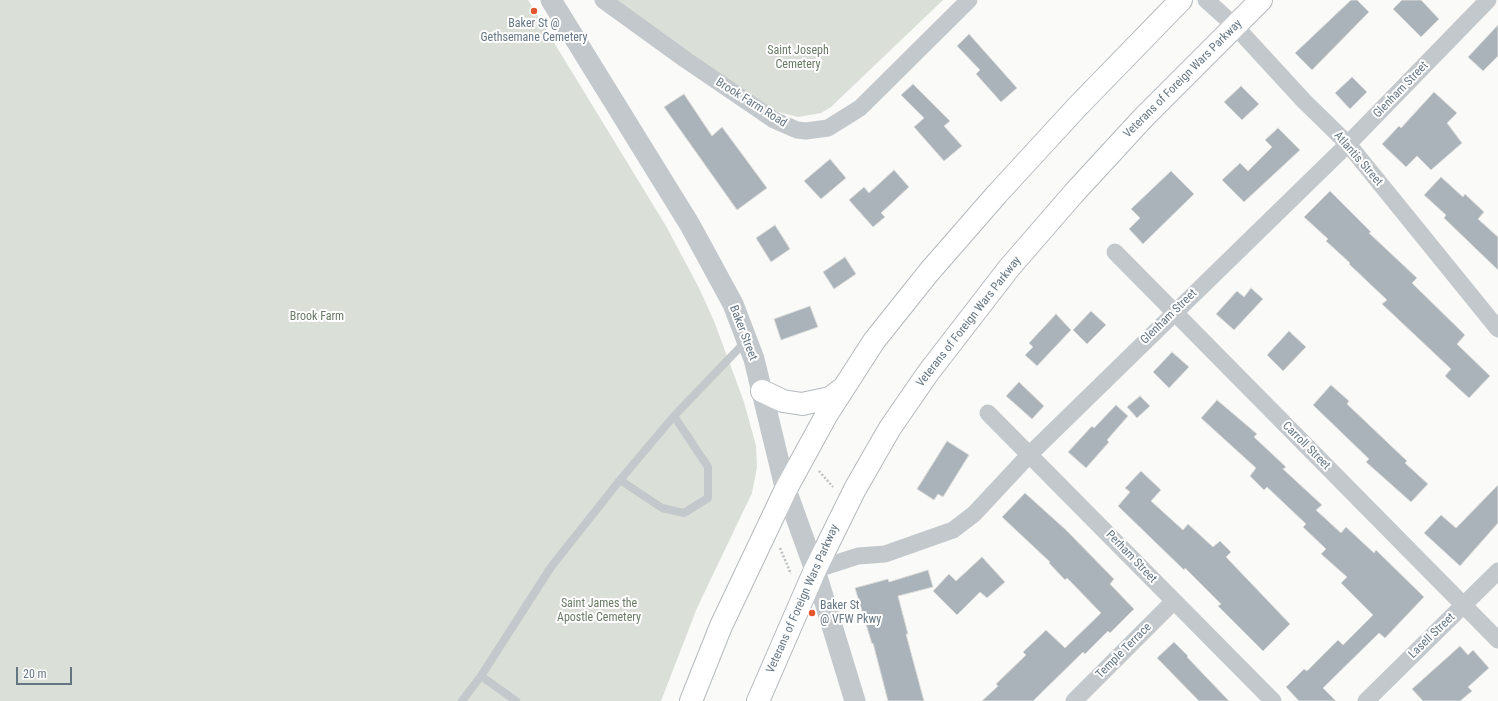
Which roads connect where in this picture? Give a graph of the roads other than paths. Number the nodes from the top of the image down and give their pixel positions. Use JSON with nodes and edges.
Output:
{"nodes":[{"id":1,"x":551,"y":0,"type":"edge"},
{"id":2,"x":603,"y":0,"type":"edge"},
{"id":3,"x":970,"y":0,"type":"edge"},
{"id":4,"x":1181,"y":0,"type":"edge"},
{"id":5,"x":1206,"y":0,"type":"edge"},
{"id":6,"x":1261,"y":0,"type":"edge"},
{"id":7,"x":1488,"y":0,"type":"edge"},
{"id":8,"x":1235,"y":26,"type":"junction"},
{"id":9,"x":1348,"y":144,"type":"junction"},
{"id":10,"x":1115,"y":252,"type":"dead end"},
{"id":11,"x":1174,"y":312,"type":"junction"},
{"id":12,"x":1498,"y":329,"type":"edge"},
{"id":13,"x":747,"y":340,"type":"junction"},
{"id":14,"x":843,"y":388,"type":"junction"},
{"id":15,"x":762,"y":392,"type":"junction"},
{"id":16,"x":988,"y":413,"type":"dead end"},
{"id":17,"x":674,"y":416,"type":"junction"},
{"id":18,"x":1030,"y":454,"type":"junction"},
{"id":19,"x":620,"y":480,"type":"junction"},
{"id":20,"x":786,"y":489,"type":"junction"},
{"id":21,"x":815,"y":570,"type":"junction"},
{"id":22,"x":1498,"y":571,"type":"edge"},
{"id":23,"x":1174,"y":601,"type":"junction"},
{"id":24,"x":1464,"y":605,"type":"junction"},
{"id":25,"x":1498,"y":640,"type":"edge"},
{"id":26,"x":480,"y":676,"type":"junction"},
{"id":27,"x":462,"y":701,"type":"edge"},
{"id":28,"x":516,"y":701,"type":"edge"},
{"id":29,"x":691,"y":701,"type":"edge"},
{"id":30,"x":758,"y":701,"type":"edge"},
{"id":31,"x":854,"y":701,"type":"edge"},
{"id":32,"x":1074,"y":701,"type":"edge"},
{"id":33,"x":1273,"y":701,"type":"edge"},
{"id":34,"x":1366,"y":701,"type":"edge"}],
"edges":[{"from":1,"to":13,"type":"street","name":"Baker Street"},
{"from":2,"to":3,"type":"street","name":"Brook Farm Road"},
{"from":4,"to":14,"type":"highway"},
{"from":5,"to":8,"type":"street","name":"Atlantis Street"},
{"from":6,"to":8,"type":"highway","name":"Veterans of Foreign Wars Parkway"},
{"from":7,"to":9,"type":"street","name":"Glenham Street"},
{"from":8,"to":9,"type":"street","name":"Atlantis Street"},
{"from":8,"to":21,"type":"highway","name":"Veterans of Foreign Wars Parkway"},
{"from":9,"to":11,"type":"street","name":"Glenham Street"},
{"from":9,"to":12,"type":"street","name":"Atlantis Street"},
{"from":10,"to":11,"type":"street","name":"Carroll Street"},
{"from":11,"to":18,"type":"street","name":"Glenham Street"},
{"from":11,"to":24,"type":"street","name":"Carroll Street"},
{"from":13,"to":15,"type":"street","name":"Baker Street"},
{"from":13,"to":17,"type":"lane"},
{"from":14,"to":15,"type":"highway"},
{"from":14,"to":20,"type":"highway"},
{"from":15,"to":20,"type":"street","name":"Baker Street"},
{"from":16,"to":18,"type":"street","name":"Perham Street"},
{"from":17,"to":19,"type":"lane"},
{"from":17,"to":19,"type":"lane"},
{"from":18,"to":21,"type":"street","name":"Glenham Street"},
{"from":18,"to":23,"type":"street","name":"Perham Street"},
{"from":19,"to":26,"type":"lane"},
{"from":20,"to":21,"type":"street","name":"Baker Street"},
{"from":20,"to":29,"type":"highway"},
{"from":21,"to":30,"type":"highway","name":"Veterans of Foreign Wars Parkway"},
{"from":21,"to":31,"type":"street","name":"Baker Street"},
{"from":22,"to":24,"type":"street","name":"Lasell Street"},
{"from":23,"to":32,"type":"street","name":"Temple Terrace"},
{"from":23,"to":33,"type":"street","name":"Perham Street"},
{"from":24,"to":25,"type":"street","name":"Carroll Street"},
{"from":24,"to":34,"type":"street","name":"Lasell Street"},
{"from":26,"to":27,"type":"lane"},
{"from":26,"to":28,"type":"lane"}]}
